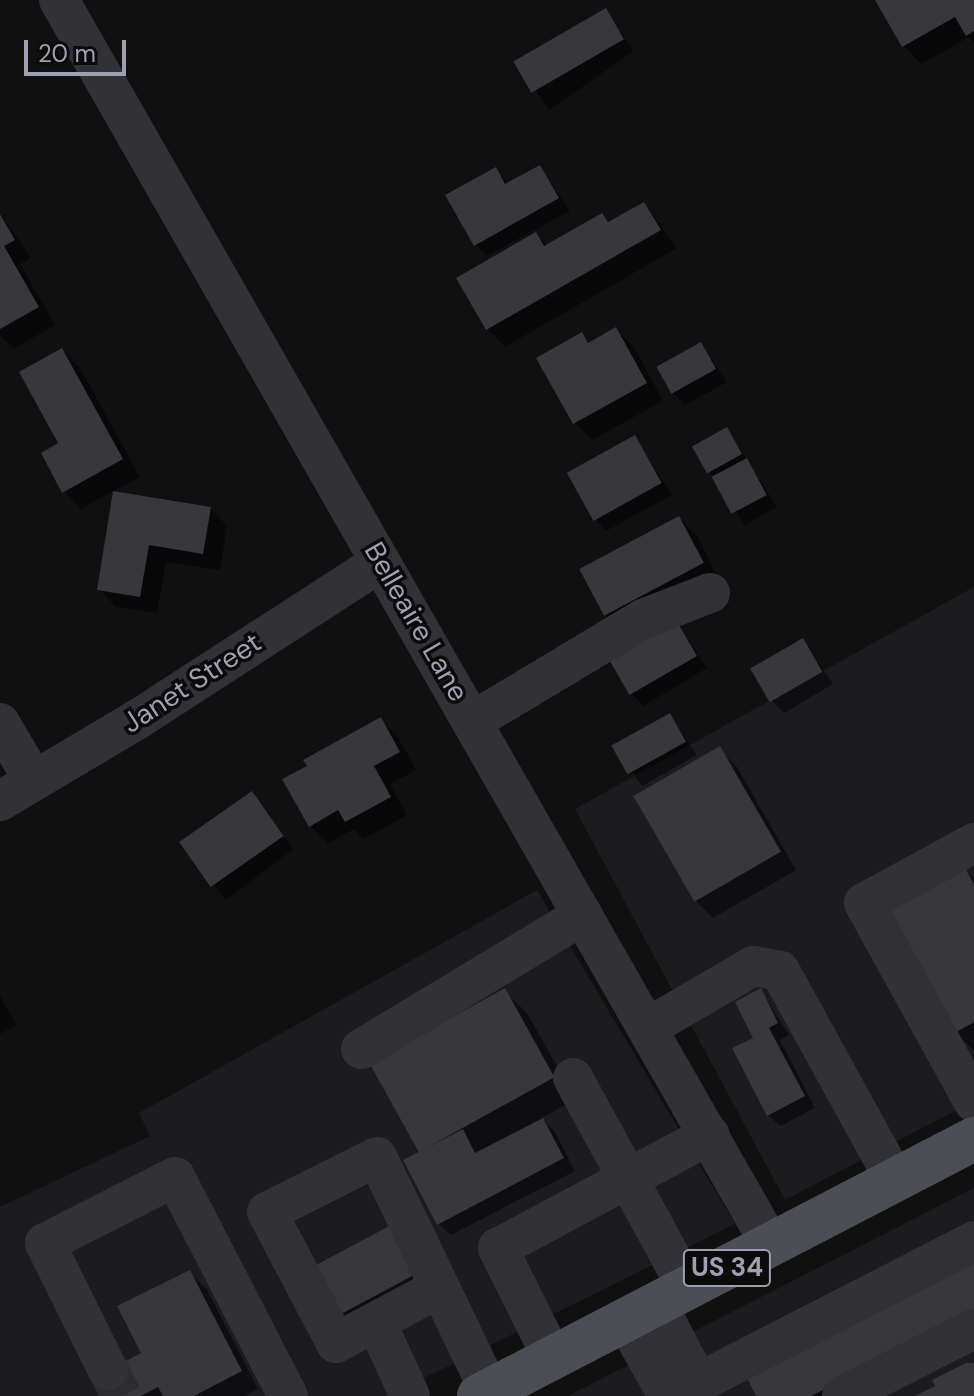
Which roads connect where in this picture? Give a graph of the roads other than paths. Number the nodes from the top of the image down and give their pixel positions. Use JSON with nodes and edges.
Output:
{"nodes":[{"id":1,"x":59,"y":0,"type":"edge"},
{"id":2,"x":381,"y":562,"type":"junction"},
{"id":3,"x":710,"y":593,"type":"dead end"},
{"id":4,"x":473,"y":721,"type":"junction"},
{"id":5,"x":0,"y":723,"type":"edge"},
{"id":6,"x":17,"y":791,"type":"edge"},
{"id":7,"x":974,"y":843,"type":"edge"},
{"id":8,"x":583,"y":915,"type":"junction"},
{"id":9,"x":647,"y":1028,"type":"junction"},
{"id":10,"x":361,"y":1049,"type":"dead end"},
{"id":11,"x":573,"y":1078,"type":"dead end"},
{"id":12,"x":974,"y":1102,"type":"edge"},
{"id":13,"x":710,"y":1135,"type":"junction"},
{"id":14,"x":974,"y":1139,"type":"edge"},
{"id":15,"x":895,"y":1180,"type":"junction"},
{"id":16,"x":628,"y":1181,"type":"junction"},
{"id":17,"x":974,"y":1241,"type":"edge"},
{"id":18,"x":771,"y":1245,"type":"junction"},
{"id":19,"x":439,"y":1288,"type":"junction"},
{"id":20,"x":657,"y":1304,"type":"junction"},
{"id":21,"x":376,"y":1322,"type":"junction"},
{"id":22,"x":974,"y":1329,"type":"edge"},
{"id":23,"x":552,"y":1357,"type":"junction"},
{"id":24,"x":108,"y":1370,"type":"tunnel mouth"},
{"id":25,"x":692,"y":1392,"type":"edge"},
{"id":26,"x":484,"y":1393,"type":"edge"},
{"id":27,"x":288,"y":1396,"type":"edge"},
{"id":28,"x":410,"y":1396,"type":"edge"},
{"id":29,"x":842,"y":1396,"type":"edge"}],
"edges":[{"from":1,"to":2,"type":"street","name":"Belleaire Lane"},
{"from":2,"to":4,"type":"street","name":"Belleaire Lane"},
{"from":2,"to":6,"type":"street","name":"Janet Street"},
{"from":3,"to":4,"type":"street"},
{"from":4,"to":8,"type":"street","name":"Belleaire Lane"},
{"from":5,"to":6,"type":"street"},
{"from":7,"to":12,"type":"street"},
{"from":8,"to":9,"type":"street","name":"Belleaire Lane"},
{"from":8,"to":10,"type":"street"},
{"from":9,"to":13,"type":"street","name":"Belleaire Lane"},
{"from":9,"to":15,"type":"street"},
{"from":11,"to":16,"type":"street"},
{"from":13,"to":16,"type":"street"},
{"from":13,"to":18,"type":"street","name":"Belleaire Lane"},
{"from":14,"to":15,"type":"main road","number":"US 34"},
{"from":15,"to":18,"type":"main road","number":"US 34"},
{"from":16,"to":20,"type":"street"},
{"from":16,"to":23,"type":"street"},
{"from":17,"to":25,"type":"street"},
{"from":18,"to":20,"type":"main road","number":"US 34"},
{"from":19,"to":21,"type":"street"},
{"from":19,"to":21,"type":"street"},
{"from":19,"to":26,"type":"street"},
{"from":20,"to":23,"type":"main road","number":"US 34"},
{"from":20,"to":25,"type":"street"},
{"from":21,"to":28,"type":"street"},
{"from":22,"to":29,"type":"street"},
{"from":23,"to":26,"type":"main road","number":"US 34"},
{"from":24,"to":27,"type":"street"}]}
